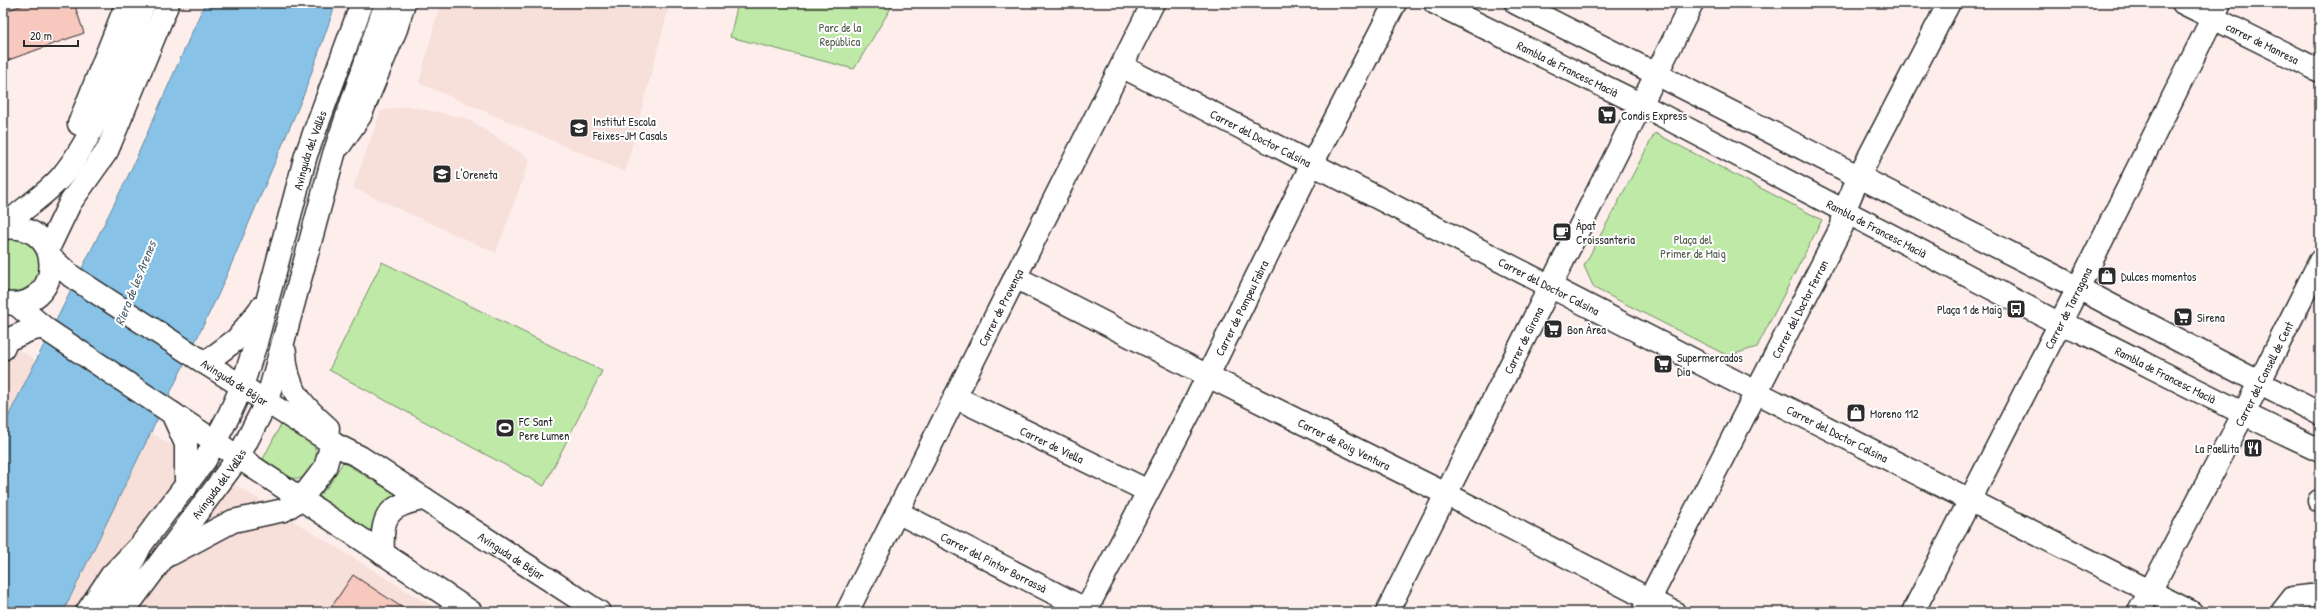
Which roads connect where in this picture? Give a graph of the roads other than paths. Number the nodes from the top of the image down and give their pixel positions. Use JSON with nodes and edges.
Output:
{"nodes":[{"id":1,"x":127,"y":3,"type":"edge"},
{"id":2,"x":144,"y":3,"type":"edge"},
{"id":3,"x":168,"y":3,"type":"edge"},
{"id":4,"x":362,"y":3,"type":"edge"},
{"id":5,"x":386,"y":3,"type":"edge"},
{"id":6,"x":404,"y":3,"type":"edge"},
{"id":7,"x":1153,"y":3,"type":"edge"},
{"id":8,"x":1395,"y":3,"type":"edge"},
{"id":9,"x":1435,"y":3,"type":"edge"},
{"id":10,"x":1516,"y":3,"type":"edge"},
{"id":11,"x":1692,"y":3,"type":"edge"},
{"id":12,"x":1949,"y":3,"type":"edge"},
{"id":13,"x":2183,"y":3,"type":"edge"},
{"id":14,"x":2216,"y":10,"type":"edge"},
{"id":15,"x":1123,"y":67,"type":"junction"},
{"id":16,"x":2320,"y":71,"type":"edge"},
{"id":17,"x":1656,"y":73,"type":"junction"},
{"id":18,"x":1640,"y":104,"type":"junction"},
{"id":19,"x":334,"y":154,"type":"junction"},
{"id":20,"x":71,"y":164,"type":"junction"},
{"id":21,"x":1312,"y":164,"type":"junction"},
{"id":22,"x":1859,"y":176,"type":"junction"},
{"id":23,"x":1844,"y":211,"type":"junction"},
{"id":24,"x":3,"y":228,"type":"edge"},
{"id":25,"x":50,"y":253,"type":"junction"},
{"id":26,"x":2320,"y":262,"type":"edge"},
{"id":27,"x":1015,"y":277,"type":"junction"},
{"id":28,"x":1550,"y":285,"type":"junction"},
{"id":29,"x":2078,"y":288,"type":"junction"},
{"id":30,"x":267,"y":300,"type":"junction"},
{"id":31,"x":10,"y":304,"type":"edge"},
{"id":32,"x":2060,"y":324,"type":"junction"},
{"id":33,"x":45,"y":328,"type":"junction"},
{"id":34,"x":284,"y":340,"type":"junction"},
{"id":35,"x":5,"y":345,"type":"edge"},
{"id":36,"x":205,"y":363,"type":"junction"},
{"id":37,"x":1208,"y":376,"type":"junction"},
{"id":38,"x":2258,"y":383,"type":"junction"},
{"id":39,"x":242,"y":386,"type":"junction"},
{"id":40,"x":1756,"y":392,"type":"junction"},
{"id":41,"x":956,"y":397,"type":"junction"},
{"id":42,"x":267,"y":401,"type":"junction"},
{"id":43,"x":171,"y":412,"type":"junction"},
{"id":44,"x":2320,"y":414,"type":"edge"},
{"id":45,"x":2243,"y":415,"type":"junction"},
{"id":46,"x":320,"y":421,"type":"junction"},
{"id":47,"x":215,"y":442,"type":"junction"},
{"id":48,"x":332,"y":443,"type":"junction"},
{"id":49,"x":2320,"y":450,"type":"edge"},
{"id":50,"x":360,"y":457,"type":"junction"},
{"id":51,"x":238,"y":458,"type":"junction"},
{"id":52,"x":186,"y":487,"type":"junction"},
{"id":53,"x":1148,"y":491,"type":"junction"},
{"id":54,"x":1446,"y":494,"type":"junction"},
{"id":55,"x":425,"y":499,"type":"junction"},
{"id":56,"x":1970,"y":499,"type":"junction"},
{"id":57,"x":292,"y":504,"type":"junction"},
{"id":58,"x":897,"y":512,"type":"junction"},
{"id":59,"x":140,"y":546,"type":"junction"},
{"id":60,"x":383,"y":554,"type":"junction"},
{"id":61,"x":163,"y":559,"type":"junction"},
{"id":62,"x":146,"y":579,"type":"junction"},
{"id":63,"x":2150,"y":591,"type":"junction"},
{"id":64,"x":2320,"y":595,"type":"edge"},
{"id":65,"x":1646,"y":606,"type":"edge"},
{"id":66,"x":1088,"y":611,"type":"edge"},
{"id":67,"x":87,"y":612,"type":"edge"},
{"id":68,"x":108,"y":612,"type":"edge"},
{"id":69,"x":123,"y":612,"type":"edge"},
{"id":70,"x":137,"y":612,"type":"edge"},
{"id":71,"x":472,"y":612,"type":"edge"},
{"id":72,"x":599,"y":612,"type":"edge"},
{"id":73,"x":848,"y":612,"type":"edge"},
{"id":74,"x":1387,"y":612,"type":"edge"},
{"id":75,"x":1674,"y":612,"type":"edge"},
{"id":76,"x":1913,"y":612,"type":"edge"},
{"id":77,"x":2139,"y":612,"type":"edge"},
{"id":78,"x":2191,"y":612,"type":"edge"},
{"id":79,"x":2282,"y":612,"type":"edge"}],
"edges":[{"from":1,"to":20,"type":"street"},
{"from":2,"to":20,"type":"street"},
{"from":3,"to":25,"type":"street"},
{"from":4,"to":30,"type":"street","name":"Avinguda del Vallès"},
{"from":5,"to":19,"type":"street","name":"Avinguda del Vallès"},
{"from":6,"to":19,"type":"street","name":"Avinguda del Vallès"},
{"from":7,"to":15,"type":"street","name":"Carrer de Provença"},
{"from":8,"to":21,"type":"street","name":"Carrer de Pompeu Fabra"},
{"from":9,"to":18,"type":"street","name":"Rambla de Francesc Macià"},
{"from":10,"to":17,"type":"street"},
{"from":11,"to":17,"type":"street","name":"Carrer de Girona"},
{"from":12,"to":22,"type":"street","name":"Carrer del Doctor Ferran"},
{"from":13,"to":14,"type":"street","name":"carrer de Manresa"},
{"from":14,"to":16,"type":"street","name":"carrer de Manresa"},
{"from":14,"to":29,"type":"street","name":"Carrer de Tarragona"},
{"from":15,"to":21,"type":"street","name":"Carrer del Doctor Calsina"},
{"from":15,"to":27,"type":"street","name":"Carrer de Provença"},
{"from":17,"to":18,"type":"street","name":"Carrer de Girona"},
{"from":17,"to":22,"type":"street"},
{"from":18,"to":23,"type":"street","name":"Rambla de Francesc Macià"},
{"from":18,"to":28,"type":"street","name":"Carrer de Girona"},
{"from":19,"to":34,"type":"street","name":"Avinguda del Vallès"},
{"from":20,"to":24,"type":"street"},
{"from":21,"to":28,"type":"street","name":"Carrer del Doctor Calsina"},
{"from":21,"to":37,"type":"street","name":"Carrer de Pompeu Fabra"},
{"from":22,"to":23,"type":"street","name":"Carrer del Doctor Ferran"},
{"from":22,"to":29,"type":"street"},
{"from":23,"to":32,"type":"street","name":"Rambla de Francesc Macià"},
{"from":23,"to":40,"type":"street","name":"Carrer del Doctor Ferran"},
{"from":24,"to":25,"type":"street","name":"Avinguda de Béjar"},
{"from":25,"to":31,"type":"street"},
{"from":25,"to":36,"type":"street","name":"Avinguda de Béjar"},
{"from":26,"to":38,"type":"street","name":"Carrer del Consell de Cent"},
{"from":27,"to":37,"type":"street","name":"Carrer de Roig Ventura"},
{"from":27,"to":41,"type":"street","name":"Carrer de Provença"},
{"from":28,"to":40,"type":"street","name":"Carrer del Doctor Calsina"},
{"from":28,"to":54,"type":"street","name":"Carrer de Girona"},
{"from":29,"to":32,"type":"street","name":"Carrer de Tarragona"},
{"from":29,"to":38,"type":"street"},
{"from":30,"to":36,"type":"street","name":"Avinguda del Vallès"},
{"from":30,"to":39,"type":"street","name":"Avinguda del Vallès"},
{"from":31,"to":33,"type":"street"},
{"from":31,"to":35,"type":"street"},
{"from":32,"to":45,"type":"street","name":"Rambla de Francesc Macià"},
{"from":32,"to":56,"type":"street","name":"Carrer de Tarragona"},
{"from":33,"to":35,"type":"street"},
{"from":33,"to":43,"type":"street"},
{"from":34,"to":42,"type":"street","name":"Avinguda del Vallès"},
{"from":34,"to":46,"type":"street","name":"Avinguda del Vallès"},
{"from":36,"to":39,"type":"street","name":"Avinguda de Béjar"},
{"from":37,"to":53,"type":"street","name":"Carrer de Pompeu Fabra"},
{"from":37,"to":54,"type":"street","name":"Carrer de Roig Ventura"},
{"from":38,"to":44,"type":"street"},
{"from":38,"to":45,"type":"street","name":"Carrer del Consell de Cent"},
{"from":39,"to":42,"type":"street","name":"Avinguda de Béjar"},
{"from":39,"to":47,"type":"street","name":"Avinguda del Vallès"},
{"from":40,"to":56,"type":"street","name":"Carrer del Doctor Calsina"},
{"from":40,"to":65,"type":"street","name":"Carrer del Doctor Ferran"},
{"from":41,"to":53,"type":"street","name":"Carrer de Viella"},
{"from":41,"to":58,"type":"street","name":"Carrer de Provença"},
{"from":42,"to":48,"type":"street","name":"Avinguda de Béjar"},
{"from":42,"to":51,"type":"street","name":"Avinguda del Vallès"},
{"from":43,"to":47,"type":"street"},
{"from":43,"to":52,"type":"street","name":"Avinguda del Vallès"},
{"from":45,"to":49,"type":"street","name":"Rambla de Francesc Macià"},
{"from":45,"to":63,"type":"street","name":"Carrer del Consell de Cent"},
{"from":46,"to":48,"type":"street"},
{"from":46,"to":50,"type":"street","name":"Avinguda del Vallès"},
{"from":47,"to":51,"type":"street"},
{"from":47,"to":52,"type":"street","name":"Avinguda del Vallès"},
{"from":48,"to":50,"type":"street","name":"Avinguda de Béjar"},
{"from":48,"to":57,"type":"street"},
{"from":50,"to":55,"type":"street","name":"Avinguda de Béjar"},
{"from":51,"to":57,"type":"street"},
{"from":51,"to":61,"type":"street","name":"Avinguda del Vallès"},
{"from":52,"to":59,"type":"street","name":"Avinguda del Vallès"},
{"from":53,"to":66,"type":"street","name":"Carrer de Pompeu Fabra"},
{"from":54,"to":65,"type":"street","name":"Carrer de Roig Ventura"},
{"from":54,"to":74,"type":"street","name":"Carrer de Girona"},
{"from":55,"to":60,"type":"street"},
{"from":55,"to":72,"type":"street","name":"Avinguda de Béjar"},
{"from":56,"to":63,"type":"street","name":"Carrer del Doctor Calsina"},
{"from":56,"to":76,"type":"street","name":"Carrer de Tarragona"},
{"from":57,"to":60,"type":"street"},
{"from":57,"to":61,"type":"street"},
{"from":58,"to":66,"type":"street","name":"Carrer del Pintor Borrassà"},
{"from":58,"to":73,"type":"street","name":"Carrer de Provença"},
{"from":59,"to":67,"type":"street","name":"Avinguda del Vallès"},
{"from":59,"to":68,"type":"street"},
{"from":60,"to":71,"type":"street"},
{"from":61,"to":62,"type":"street","name":"Avinguda del Vallès"},
{"from":62,"to":69,"type":"street","name":"Avinguda del Vallès"},
{"from":62,"to":70,"type":"street"},
{"from":63,"to":77,"type":"street","name":"Carrer del Consell de Cent"},
{"from":63,"to":78,"type":"street","name":"Carrer del Doctor Calsina"},
{"from":64,"to":79,"type":"street"},
{"from":65,"to":75,"type":"street","name":"Carrer de Roig Ventura"}]}
